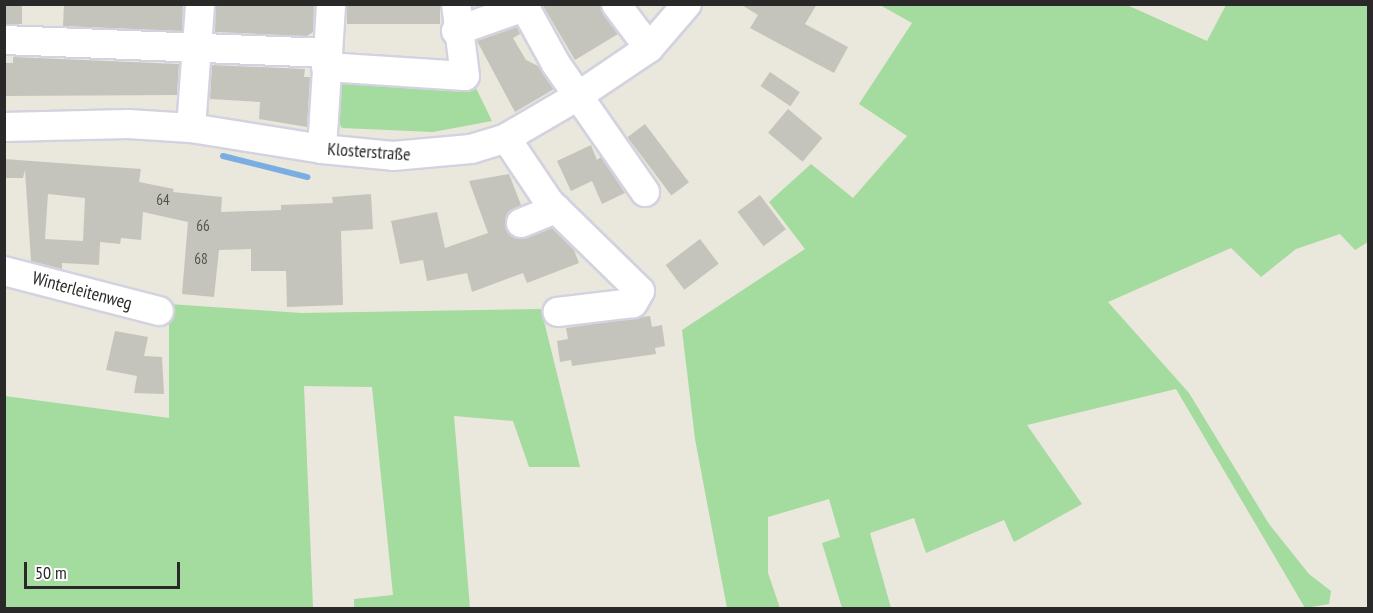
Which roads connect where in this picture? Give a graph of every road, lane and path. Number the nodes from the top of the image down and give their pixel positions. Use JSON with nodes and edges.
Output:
{"nodes":[{"id":1,"x":200,"y":4,"type":"edge"},
{"id":2,"x":331,"y":4,"type":"edge"},
{"id":3,"x":616,"y":4,"type":"edge"},
{"id":4,"x":687,"y":4,"type":"edge"},
{"id":5,"x":523,"y":6,"type":"edge"},
{"id":6,"x":456,"y":18,"type":"edge"},
{"id":7,"x":4,"y":40,"type":"edge"},
{"id":8,"x":197,"y":45,"type":"junction"},
{"id":9,"x":649,"y":48,"type":"junction"},
{"id":10,"x":326,"y":60,"type":"junction"},
{"id":11,"x":578,"y":96,"type":"junction"},
{"id":12,"x":4,"y":127,"type":"edge"},
{"id":13,"x":191,"y":128,"type":"junction"},
{"id":14,"x":506,"y":138,"type":"junction"},
{"id":15,"x":322,"y":149,"type":"junction"},
{"id":16,"x":645,"y":192,"type":"dead end"},
{"id":17,"x":556,"y":209,"type":"junction"},
{"id":18,"x":522,"y":223,"type":"dead end"},
{"id":19,"x":4,"y":271,"type":"edge"},
{"id":20,"x":159,"y":311,"type":"dead end"},
{"id":21,"x":558,"y":312,"type":"dead end"}],
"edges":[{"from":1,"to":8,"type":"street"},
{"from":2,"to":10,"type":"street"},
{"from":3,"to":9,"type":"street"},
{"from":4,"to":9,"type":"street","name":"Klosterstraße"},
{"from":5,"to":6,"type":"street"},
{"from":5,"to":11,"type":"street"},
{"from":6,"to":10,"type":"street"},
{"from":7,"to":8,"type":"street"},
{"from":8,"to":10,"type":"street"},
{"from":8,"to":13,"type":"street"},
{"from":9,"to":11,"type":"street","name":"Klosterstraße"},
{"from":10,"to":15,"type":"street"},
{"from":11,"to":14,"type":"street","name":"Klosterstraße"},
{"from":11,"to":16,"type":"street"},
{"from":12,"to":13,"type":"street","name":"Klosterstraße"},
{"from":13,"to":15,"type":"street","name":"Klosterstraße"},
{"from":14,"to":15,"type":"street","name":"Klosterstraße"},
{"from":14,"to":17,"type":"street"},
{"from":17,"to":18,"type":"street"},
{"from":17,"to":21,"type":"street"},
{"from":19,"to":20,"type":"street","name":"Winterleitenweg"}]}
